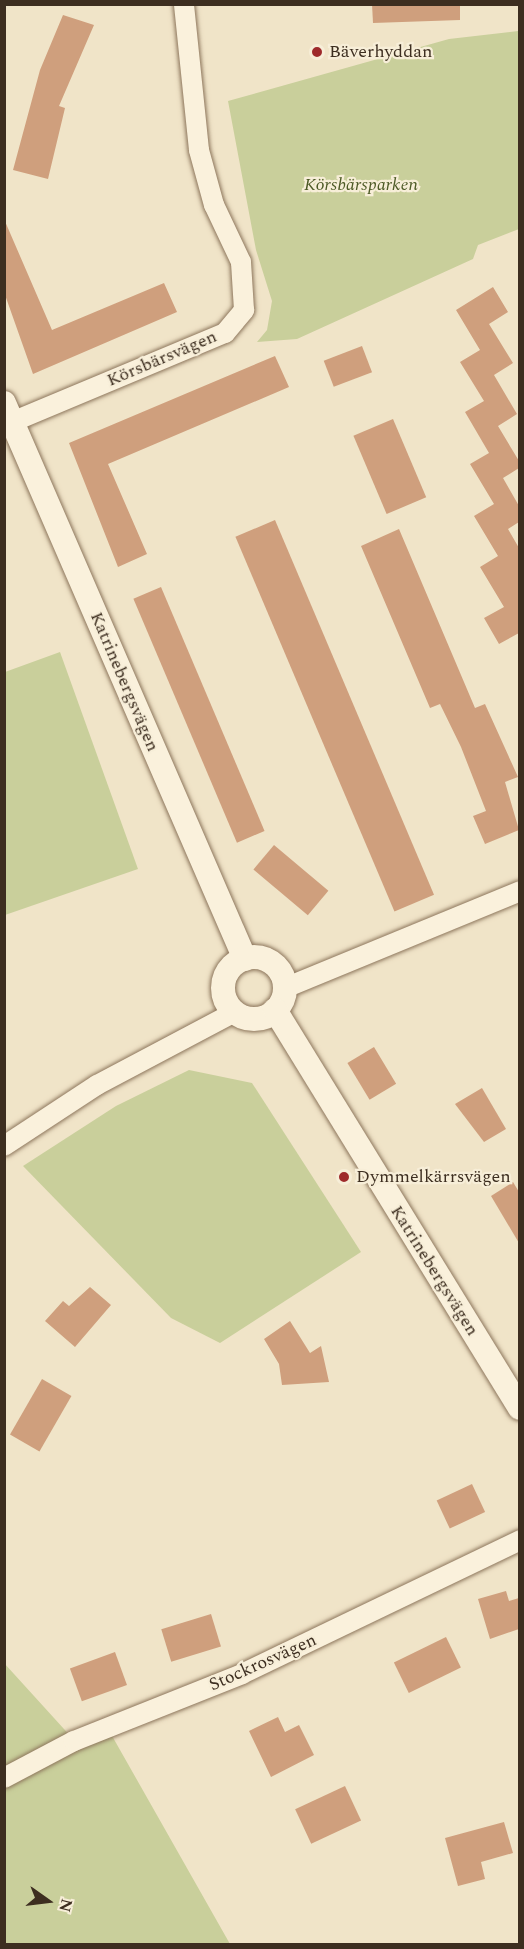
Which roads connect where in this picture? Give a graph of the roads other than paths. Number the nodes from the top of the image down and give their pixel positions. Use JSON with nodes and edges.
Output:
{"nodes":[{"id":1,"x":184,"y":4,"type":"edge"},
{"id":2,"x":8,"y":412,"type":"edge"},
{"id":3,"x":519,"y":891,"type":"edge"},
{"id":4,"x":245,"y":959,"type":"junction"},
{"id":5,"x":285,"y":988,"type":"junction"},
{"id":6,"x":275,"y":1010,"type":"junction"},
{"id":7,"x":235,"y":1012,"type":"junction"},
{"id":8,"x":4,"y":1146,"type":"edge"},
{"id":9,"x":519,"y":1408,"type":"edge"},
{"id":10,"x":519,"y":1540,"type":"edge"},
{"id":11,"x":4,"y":1779,"type":"edge"}],
"edges":[{"from":1,"to":2,"type":"street","name":"Körsbärsvägen"},
{"from":2,"to":4,"type":"street","name":"Katrinebergsvägen"},
{"from":3,"to":5,"type":"street"},
{"from":4,"to":5,"type":"street"},
{"from":4,"to":7,"type":"street"},
{"from":5,"to":6,"type":"street"},
{"from":6,"to":7,"type":"street"},
{"from":6,"to":9,"type":"street","name":"Katrinebergsvägen"},
{"from":7,"to":8,"type":"street"},
{"from":10,"to":11,"type":"street","name":"Stockrosvägen"}]}
